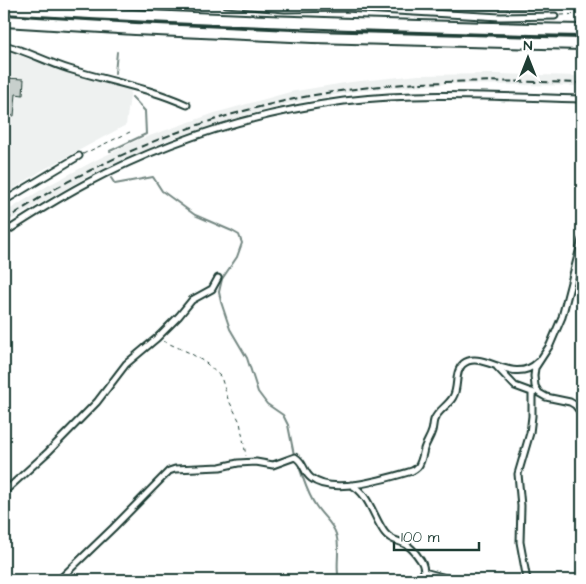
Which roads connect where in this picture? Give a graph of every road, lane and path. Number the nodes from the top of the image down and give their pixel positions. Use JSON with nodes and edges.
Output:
{"nodes":[{"id":1,"x":226,"y":4,"type":"edge"},
{"id":2,"x":4,"y":8,"type":"edge"},
{"id":3,"x":582,"y":14,"type":"edge"},
{"id":4,"x":555,"y":16,"type":"joint"},
{"id":5,"x":4,"y":21,"type":"edge"},
{"id":6,"x":582,"y":30,"type":"edge"},
{"id":7,"x":582,"y":44,"type":"edge"},
{"id":8,"x":4,"y":46,"type":"edge"},
{"id":9,"x":582,"y":100,"type":"edge"},
{"id":10,"x":187,"y":105,"type":"dead end"},
{"id":11,"x":130,"y":132,"type":"dead end"},
{"id":12,"x":79,"y":156,"type":"joint"},
{"id":13,"x":4,"y":201,"type":"edge"},
{"id":14,"x":4,"y":233,"type":"edge"},
{"id":15,"x":582,"y":240,"type":"edge"},
{"id":16,"x":218,"y":278,"type":"dead end"},
{"id":17,"x":157,"y":338,"type":"junction"},
{"id":18,"x":538,"y":362,"type":"junction"},
{"id":19,"x":496,"y":366,"type":"junction"},
{"id":20,"x":532,"y":392,"type":"junction"},
{"id":21,"x":546,"y":397,"type":"junction"},
{"id":22,"x":582,"y":414,"type":"edge"},
{"id":23,"x":252,"y":463,"type":"junction"},
{"id":24,"x":370,"y":482,"type":"junction"},
{"id":25,"x":348,"y":485,"type":"junction"},
{"id":26,"x":4,"y":492,"type":"edge"},
{"id":27,"x":363,"y":496,"type":"junction"},
{"id":28,"x":424,"y":572,"type":"junction"},
{"id":29,"x":59,"y":580,"type":"edge"},
{"id":30,"x":424,"y":580,"type":"edge"},
{"id":31,"x":476,"y":580,"type":"edge"},
{"id":32,"x":526,"y":580,"type":"edge"}],
"edges":[{"from":1,"to":4,"type":"street"},
{"from":2,"to":6,"type":"highway"},
{"from":3,"to":4,"type":"path"},
{"from":5,"to":7,"type":"highway"},
{"from":8,"to":10,"type":"street"},
{"from":9,"to":14,"type":"street"},
{"from":11,"to":12,"type":"path"},
{"from":12,"to":13,"type":"street"},
{"from":15,"to":18,"type":"street"},
{"from":16,"to":17,"type":"street"},
{"from":17,"to":23,"type":"path"},
{"from":17,"to":26,"type":"street"},
{"from":18,"to":19,"type":"street"},
{"from":18,"to":21,"type":"street"},
{"from":19,"to":20,"type":"street"},
{"from":19,"to":24,"type":"street"},
{"from":20,"to":21,"type":"street"},
{"from":20,"to":32,"type":"street"},
{"from":21,"to":22,"type":"street"},
{"from":23,"to":25,"type":"street"},
{"from":23,"to":29,"type":"street"},
{"from":24,"to":25,"type":"street"},
{"from":24,"to":27,"type":"street"},
{"from":25,"to":27,"type":"street"},
{"from":27,"to":28,"type":"street"},
{"from":28,"to":30,"type":"street"},
{"from":28,"to":31,"type":"street"}]}
